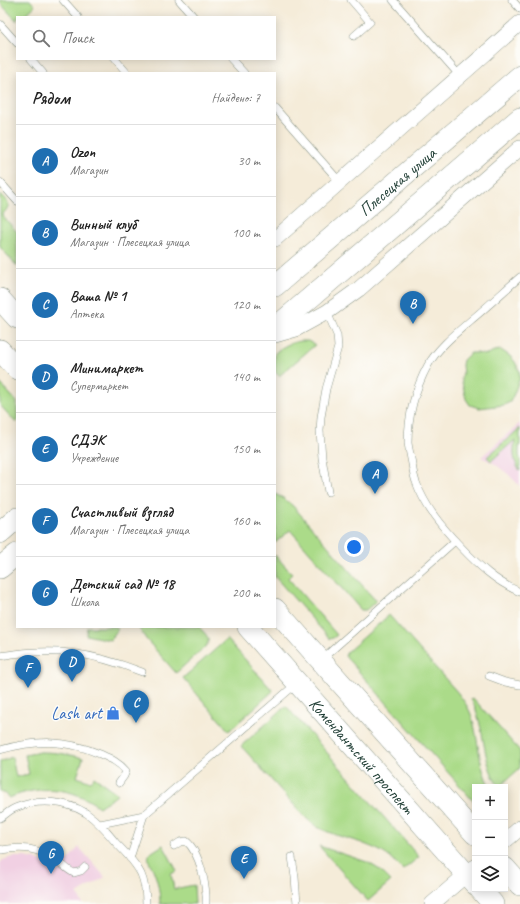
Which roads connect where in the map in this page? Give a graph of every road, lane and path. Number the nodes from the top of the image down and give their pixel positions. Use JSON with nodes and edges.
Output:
{"nodes":[{"id":1,"x":63,"y":0,"type":"edge"},
{"id":2,"x":179,"y":0,"type":"edge"},
{"id":3,"x":351,"y":0,"type":"edge"},
{"id":4,"x":393,"y":0,"type":"edge"},
{"id":5,"x":512,"y":0,"type":"edge"},
{"id":6,"x":520,"y":9,"type":"edge"},
{"id":7,"x":77,"y":16,"type":"edge"},
{"id":8,"x":193,"y":16,"type":"edge"},
{"id":9,"x":520,"y":23,"type":"edge"},
{"id":10,"x":0,"y":24,"type":"edge"},
{"id":11,"x":354,"y":36,"type":"dead end"},
{"id":12,"x":16,"y":42,"type":"edge"},
{"id":13,"x":32,"y":60,"type":"edge"},
{"id":14,"x":116,"y":60,"type":"edge"},
{"id":15,"x":232,"y":60,"type":"edge"},
{"id":16,"x":43,"y":72,"type":"edge"},
{"id":17,"x":126,"y":72,"type":"edge"},
{"id":18,"x":243,"y":72,"type":"edge"},
{"id":19,"x":460,"y":76,"type":"junction"},
{"id":20,"x":520,"y":76,"type":"edge"},
{"id":21,"x":276,"y":109,"type":"edge"},
{"id":22,"x":520,"y":118,"type":"edge"},
{"id":23,"x":520,"y":148,"type":"edge"},
{"id":24,"x":0,"y":182,"type":"edge"},
{"id":25,"x":340,"y":182,"type":"junction"},
{"id":26,"x":16,"y":200,"type":"edge"},
{"id":27,"x":276,"y":238,"type":"edge"},
{"id":28,"x":520,"y":277,"type":"edge"},
{"id":29,"x":276,"y":285,"type":"edge"},
{"id":30,"x":0,"y":299,"type":"edge"},
{"id":31,"x":327,"y":312,"type":"junction"},
{"id":32,"x":16,"y":317,"type":"edge"},
{"id":33,"x":276,"y":327,"type":"edge"},
{"id":34,"x":276,"y":335,"type":"edge"},
{"id":35,"x":0,"y":350,"type":"edge"},
{"id":36,"x":16,"y":368,"type":"edge"},
{"id":37,"x":328,"y":492,"type":"dead end"},
{"id":38,"x":16,"y":519,"type":"edge"},
{"id":39,"x":0,"y":533,"type":"edge"},
{"id":40,"x":455,"y":541,"type":"junction"},
{"id":41,"x":16,"y":555,"type":"edge"},
{"id":42,"x":0,"y":568,"type":"edge"},
{"id":43,"x":520,"y":592,"type":"edge"},
{"id":44,"x":276,"y":610,"type":"edge"},
{"id":45,"x":249,"y":628,"type":"edge"},
{"id":46,"x":0,"y":656,"type":"edge"},
{"id":47,"x":320,"y":660,"type":"junction"},
{"id":48,"x":142,"y":672,"type":"dead end"},
{"id":49,"x":489,"y":676,"type":"dead end"},
{"id":50,"x":297,"y":682,"type":"junction"},
{"id":51,"x":520,"y":686,"type":"edge"},
{"id":52,"x":0,"y":750,"type":"edge"},
{"id":53,"x":119,"y":783,"type":"dead end"},
{"id":54,"x":144,"y":815,"type":"junction"},
{"id":55,"x":0,"y":818,"type":"edge"},
{"id":56,"x":100,"y":824,"type":"junction"},
{"id":57,"x":520,"y":828,"type":"edge"},
{"id":58,"x":472,"y":831,"type":"edge"},
{"id":59,"x":508,"y":838,"type":"edge"},
{"id":60,"x":174,"y":846,"type":"dead end"},
{"id":61,"x":0,"y":849,"type":"edge"},
{"id":62,"x":292,"y":857,"type":"dead end"},
{"id":63,"x":130,"y":858,"type":"junction"},
{"id":64,"x":85,"y":867,"type":"dead end"},
{"id":65,"x":508,"y":871,"type":"edge"},
{"id":66,"x":472,"y":877,"type":"edge"},
{"id":67,"x":472,"y":880,"type":"edge"},
{"id":68,"x":520,"y":885,"type":"edge"},
{"id":69,"x":484,"y":892,"type":"edge"},
{"id":70,"x":146,"y":904,"type":"edge"},
{"id":71,"x":206,"y":904,"type":"edge"},
{"id":72,"x":297,"y":904,"type":"edge"},
{"id":73,"x":432,"y":904,"type":"edge"},
{"id":74,"x":493,"y":904,"type":"edge"}],
"edges":[{"from":1,"to":7,"type":"lane"},
{"from":2,"to":8,"type":"lane"},
{"from":3,"to":11,"type":"lane"},
{"from":4,"to":19,"type":"lane"},
{"from":5,"to":6,"type":"lane"},
{"from":9,"to":19,"type":"street"},
{"from":10,"to":12,"type":"lane"},
{"from":13,"to":16,"type":"lane"},
{"from":14,"to":17,"type":"lane"},
{"from":15,"to":18,"type":"lane"},
{"from":19,"to":25,"type":"street"},
{"from":20,"to":29,"type":"main road","name":"Плесецкая улица"},
{"from":21,"to":25,"type":"lane"},
{"from":22,"to":33,"type":"main road","name":"Плесецкая улица"},
{"from":23,"to":31,"type":"street"},
{"from":24,"to":26,"type":"lane"},
{"from":25,"to":27,"type":"street"},
{"from":28,"to":40,"type":"lane"},
{"from":30,"to":32,"type":"main road"},
{"from":31,"to":34,"type":"street"},
{"from":31,"to":37,"type":"lane"},
{"from":35,"to":36,"type":"main road"},
{"from":38,"to":39,"type":"main road"},
{"from":40,"to":43,"type":"lane"},
{"from":40,"to":47,"type":"lane"},
{"from":41,"to":42,"type":"main road"},
{"from":44,"to":47,"type":"main road","name":"Комендантский проспект"},
{"from":45,"to":50,"type":"main road","name":"Комендантский проспект"},
{"from":46,"to":48,"type":"lane"},
{"from":47,"to":58,"type":"main road","name":"Комендантский проспект"},
{"from":49,"to":51,"type":"lane"},
{"from":50,"to":54,"type":"lane"},
{"from":50,"to":66,"type":"main road","name":"Комендантский проспект"},
{"from":52,"to":53,"type":"lane"},
{"from":54,"to":56,"type":"lane"},
{"from":54,"to":63,"type":"lane"},
{"from":55,"to":56,"type":"lane"},
{"from":56,"to":63,"type":"lane"},
{"from":57,"to":59,"type":"street"},
{"from":60,"to":71,"type":"lane"},
{"from":61,"to":64,"type":"lane"},
{"from":62,"to":72,"type":"lane"},
{"from":63,"to":70,"type":"lane"},
{"from":65,"to":68,"type":"main road"},
{"from":67,"to":73,"type":"street"},
{"from":69,"to":74,"type":"main road","name":"Комендантский проспект"}]}
